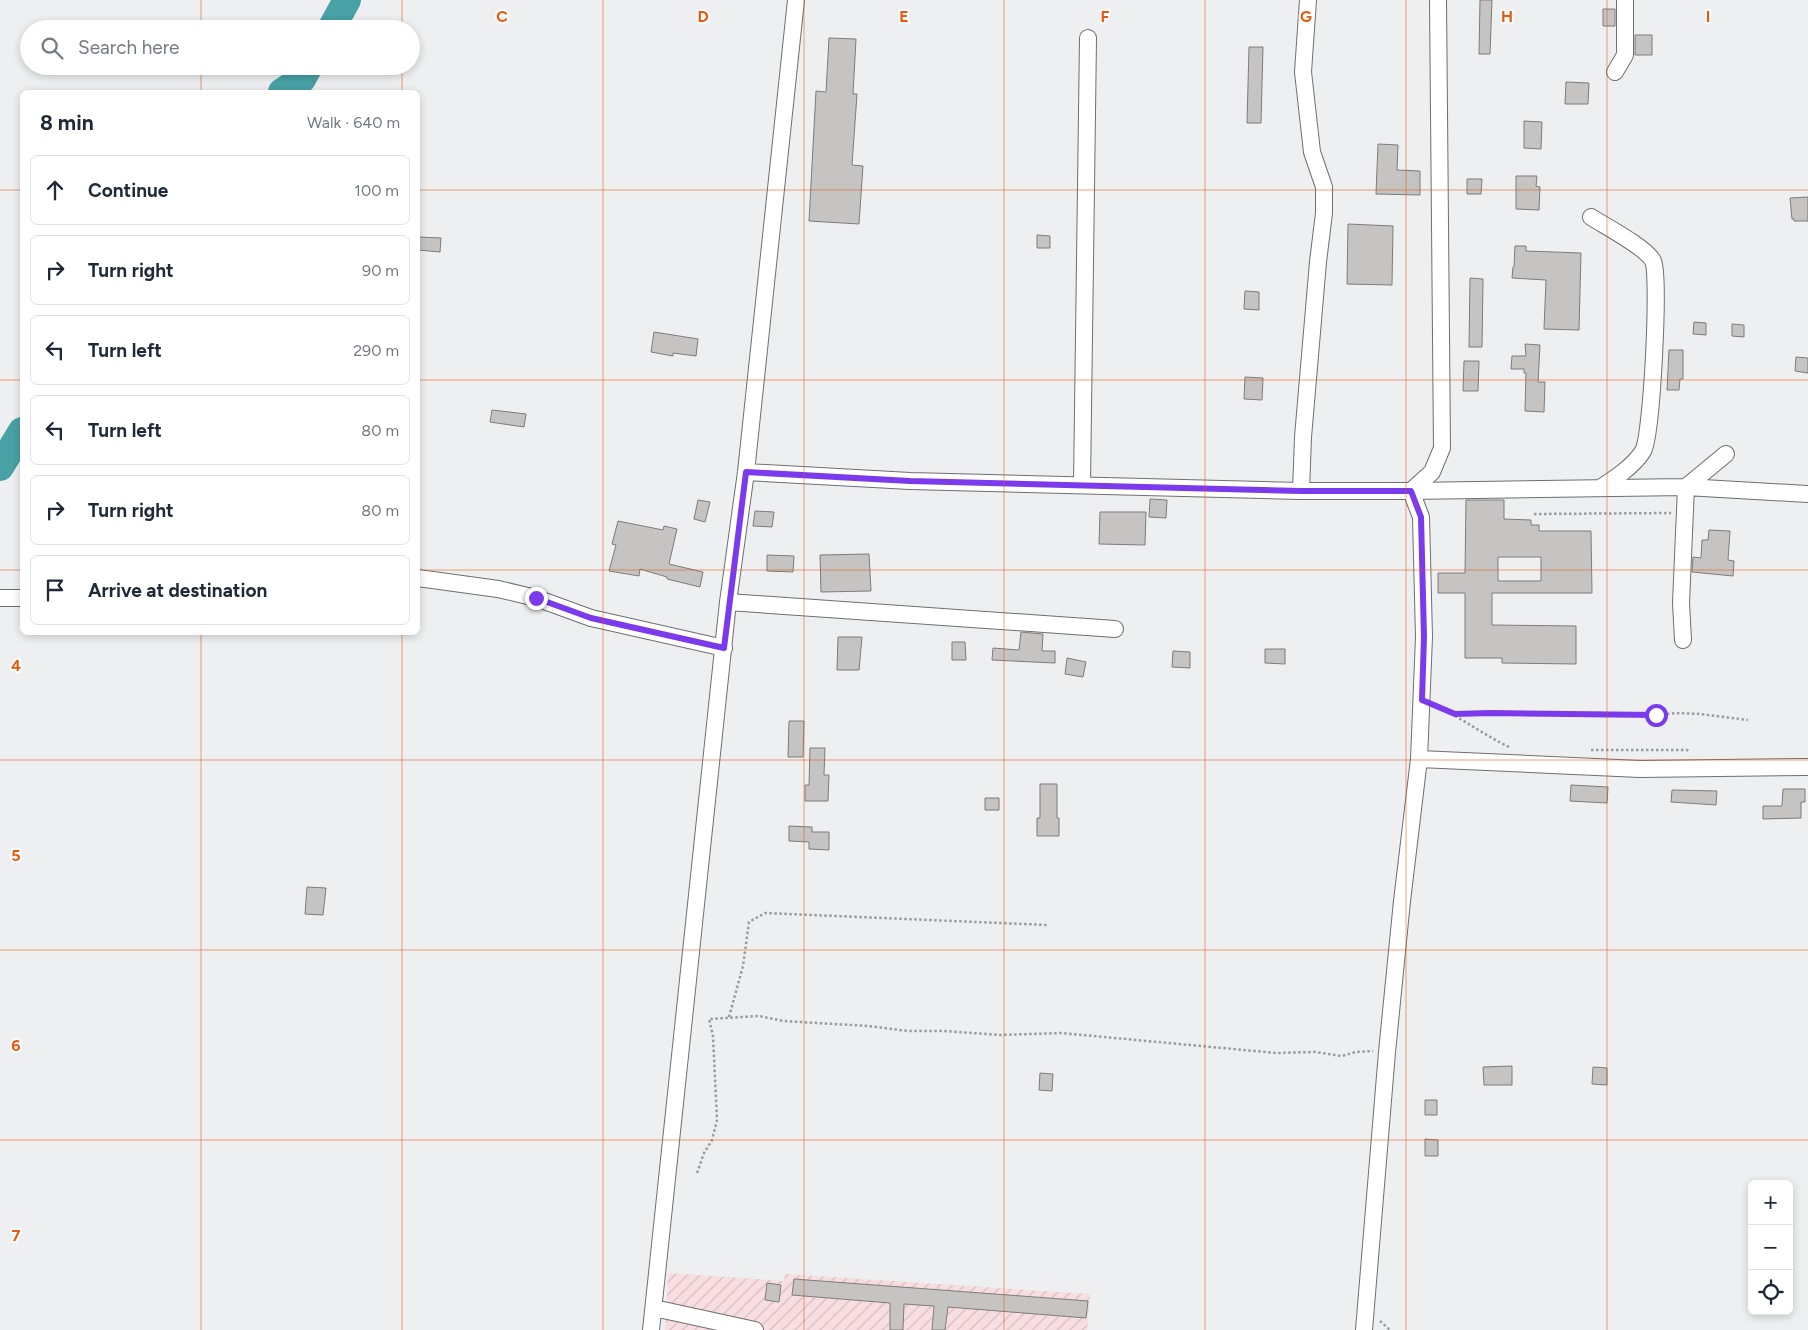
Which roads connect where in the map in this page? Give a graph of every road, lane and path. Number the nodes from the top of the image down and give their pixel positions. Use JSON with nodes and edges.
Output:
{"nodes":[{"id":1,"x":796,"y":0,"type":"edge"},
{"id":2,"x":1308,"y":0,"type":"edge"},
{"id":3,"x":1438,"y":0,"type":"edge"},
{"id":4,"x":1625,"y":0,"type":"edge"},
{"id":5,"x":1088,"y":38,"type":"dead end"},
{"id":6,"x":1615,"y":72,"type":"dead end"},
{"id":7,"x":1592,"y":217,"type":"dead end"},
{"id":8,"x":1726,"y":454,"type":"dead end"},
{"id":9,"x":746,"y":472,"type":"junction"},
{"id":10,"x":1082,"y":485,"type":"junction"},
{"id":11,"x":1686,"y":487,"type":"junction"},
{"id":12,"x":1600,"y":488,"type":"junction"},
{"id":13,"x":1301,"y":491,"type":"junction"},
{"id":14,"x":1411,"y":491,"type":"junction"},
{"id":15,"x":1808,"y":494,"type":"edge"},
{"id":16,"x":1685,"y":513,"type":"junction"},
{"id":17,"x":1534,"y":514,"type":"dead end"},
{"id":18,"x":420,"y":578,"type":"edge"},
{"id":19,"x":0,"y":598,"type":"edge"},
{"id":20,"x":20,"y":598,"type":"edge"},
{"id":21,"x":728,"y":602,"type":"junction"},
{"id":22,"x":1115,"y":629,"type":"dead end"},
{"id":23,"x":1683,"y":640,"type":"dead end"},
{"id":24,"x":724,"y":648,"type":"junction"},
{"id":25,"x":1422,"y":700,"type":"junction"},
{"id":26,"x":1455,"y":714,"type":"junction"},
{"id":27,"x":1748,"y":720,"type":"dead end"},
{"id":28,"x":1514,"y":749,"type":"dead end"},
{"id":29,"x":1591,"y":750,"type":"dead end"},
{"id":30,"x":1419,"y":759,"type":"junction"},
{"id":31,"x":1808,"y":767,"type":"edge"},
{"id":32,"x":1708,"y":768,"type":"junction"},
{"id":33,"x":1047,"y":925,"type":"dead end"},
{"id":34,"x":729,"y":1017,"type":"junction"},
{"id":35,"x":1387,"y":1052,"type":"junction"},
{"id":36,"x":697,"y":1173,"type":"dead end"},
{"id":37,"x":654,"y":1308,"type":"junction"},
{"id":38,"x":651,"y":1330,"type":"edge"},
{"id":39,"x":755,"y":1330,"type":"edge"},
{"id":40,"x":1364,"y":1330,"type":"edge"}],
"edges":[{"from":1,"to":9,"type":"street"},
{"from":2,"to":13,"type":"street"},
{"from":3,"to":14,"type":"street"},
{"from":4,"to":6,"type":"street"},
{"from":5,"to":10,"type":"street"},
{"from":7,"to":12,"type":"street"},
{"from":8,"to":11,"type":"street"},
{"from":9,"to":10,"type":"street"},
{"from":9,"to":21,"type":"street"},
{"from":10,"to":13,"type":"street"},
{"from":11,"to":12,"type":"street"},
{"from":11,"to":15,"type":"street"},
{"from":11,"to":16,"type":"street"},
{"from":12,"to":14,"type":"street"},
{"from":13,"to":14,"type":"street"},
{"from":14,"to":25,"type":"street"},
{"from":16,"to":17,"type":"path"},
{"from":16,"to":23,"type":"street"},
{"from":18,"to":24,"type":"street"},
{"from":19,"to":20,"type":"street"},
{"from":21,"to":22,"type":"street"},
{"from":21,"to":24,"type":"street"},
{"from":24,"to":37,"type":"street"},
{"from":25,"to":26,"type":"path"},
{"from":25,"to":30,"type":"street"},
{"from":26,"to":27,"type":"path"},
{"from":26,"to":28,"type":"path"},
{"from":29,"to":32,"type":"path"},
{"from":30,"to":32,"type":"street"},
{"from":30,"to":35,"type":"street"},
{"from":31,"to":32,"type":"street"},
{"from":33,"to":34,"type":"path"},
{"from":34,"to":35,"type":"path"},
{"from":34,"to":36,"type":"path"},
{"from":35,"to":40,"type":"street"},
{"from":37,"to":38,"type":"street"},
{"from":37,"to":39,"type":"street"}]}
